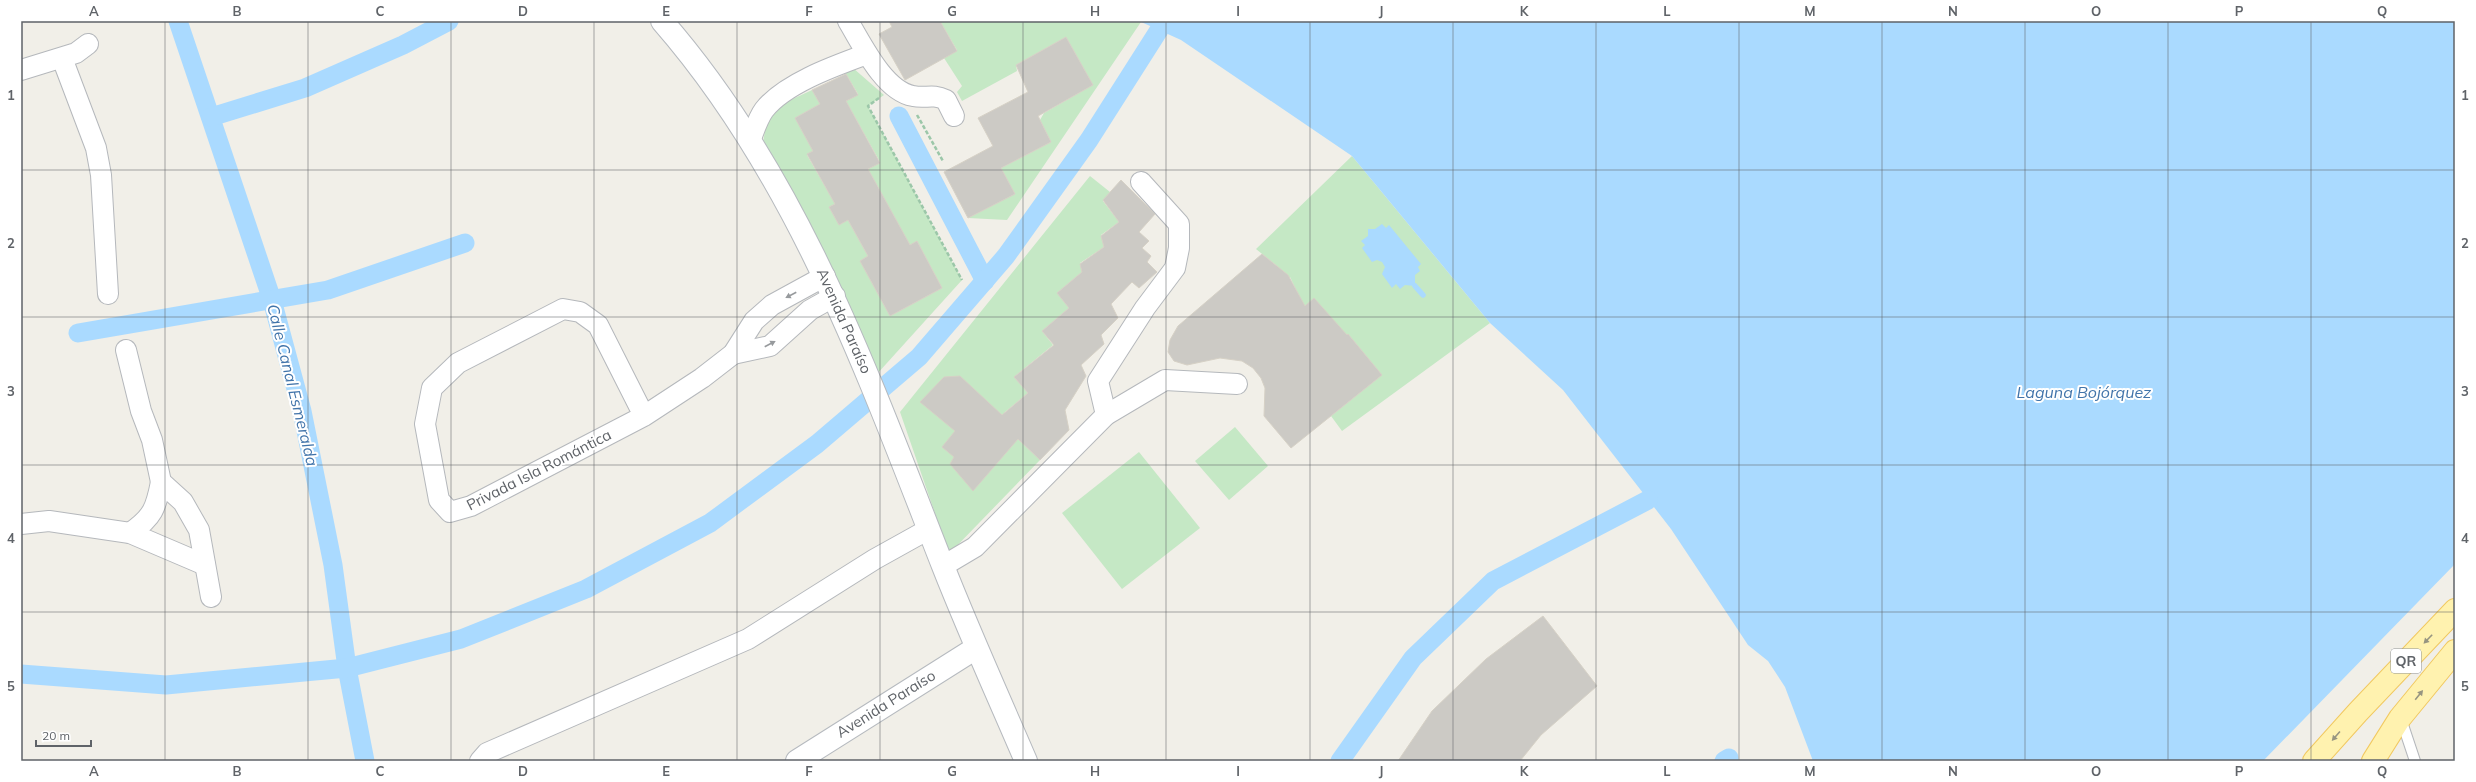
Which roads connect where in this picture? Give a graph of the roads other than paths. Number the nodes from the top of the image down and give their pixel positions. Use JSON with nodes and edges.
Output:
{"nodes":[{"id":1,"x":662,"y":21,"type":"edge"},
{"id":2,"x":848,"y":21,"type":"edge"},
{"id":3,"x":88,"y":44,"type":"dead end"},
{"id":4,"x":867,"y":54,"type":"junction"},
{"id":5,"x":62,"y":58,"type":"junction"},
{"id":6,"x":21,"y":70,"type":"edge"},
{"id":7,"x":954,"y":116,"type":"dead end"},
{"id":8,"x":750,"y":141,"type":"junction"},
{"id":9,"x":1141,"y":182,"type":"dead end"},
{"id":10,"x":825,"y":276,"type":"junction"},
{"id":11,"x":108,"y":294,"type":"dead end"},
{"id":12,"x":834,"y":296,"type":"junction"},
{"id":13,"x":126,"y":350,"type":"dead end"},
{"id":14,"x":733,"y":354,"type":"junction"},
{"id":15,"x":1237,"y":384,"type":"dead end"},
{"id":16,"x":1106,"y":415,"type":"junction"},
{"id":17,"x":644,"y":416,"type":"junction"},
{"id":18,"x":161,"y":482,"type":"junction"},
{"id":19,"x":21,"y":524,"type":"edge"},
{"id":20,"x":929,"y":529,"type":"junction"},
{"id":21,"x":130,"y":533,"type":"junction"},
{"id":22,"x":205,"y":565,"type":"junction"},
{"id":23,"x":943,"y":566,"type":"junction"},
{"id":24,"x":211,"y":597,"type":"dead end"},
{"id":25,"x":2455,"y":610,"type":"edge"},
{"id":26,"x":976,"y":648,"type":"junction"},
{"id":27,"x":2455,"y":651,"type":"edge"},
{"id":28,"x":2400,"y":718,"type":"junction"},
{"id":29,"x":480,"y":761,"type":"edge"},
{"id":30,"x":797,"y":761,"type":"edge"},
{"id":31,"x":1026,"y":761,"type":"edge"},
{"id":32,"x":2314,"y":761,"type":"edge"},
{"id":33,"x":2373,"y":761,"type":"edge"},
{"id":34,"x":2415,"y":761,"type":"edge"}],
"edges":[{"from":1,"to":8,"type":"street","name":"Avenida Paraíso"},
{"from":2,"to":4,"type":"street"},
{"from":3,"to":5,"type":"street"},
{"from":4,"to":7,"type":"street"},
{"from":4,"to":8,"type":"street"},
{"from":5,"to":6,"type":"street"},
{"from":5,"to":11,"type":"street"},
{"from":8,"to":10,"type":"street","name":"Avenida Paraíso"},
{"from":9,"to":16,"type":"street"},
{"from":10,"to":12,"type":"street","name":"Avenida Paraíso"},
{"from":10,"to":14,"type":"street","name":"Privada Isla Romántica","one_way":true},
{"from":14,"to":12,"type":"street","name":"Privada Isla Romántica","one_way":true},
{"from":12,"to":20,"type":"street","name":"Avenida Paraíso"},
{"from":13,"to":18,"type":"street"},
{"from":14,"to":17,"type":"street","name":"Privada Isla Romántica"},
{"from":15,"to":16,"type":"street"},
{"from":16,"to":23,"type":"street"},
{"from":17,"to":17,"type":"street","name":"Privada Isla Romántica"},
{"from":18,"to":21,"type":"street"},
{"from":18,"to":22,"type":"street"},
{"from":19,"to":21,"type":"street"},
{"from":20,"to":23,"type":"street","name":"Avenida Paraíso"},
{"from":20,"to":29,"type":"street"},
{"from":21,"to":22,"type":"street"},
{"from":22,"to":24,"type":"street"},
{"from":23,"to":26,"type":"street","name":"Avenida Paraíso"},
{"from":25,"to":32,"type":"main road","number":"QR","one_way":true},
{"from":26,"to":30,"type":"street","name":"Avenida Paraíso"},
{"from":26,"to":31,"type":"street","name":"Avenida Paraíso"},
{"from":28,"to":27,"type":"main road","number":"QR","one_way":true},
{"from":28,"to":33,"type":"main road","number":"QR"},
{"from":28,"to":34,"type":"lane"}]}
